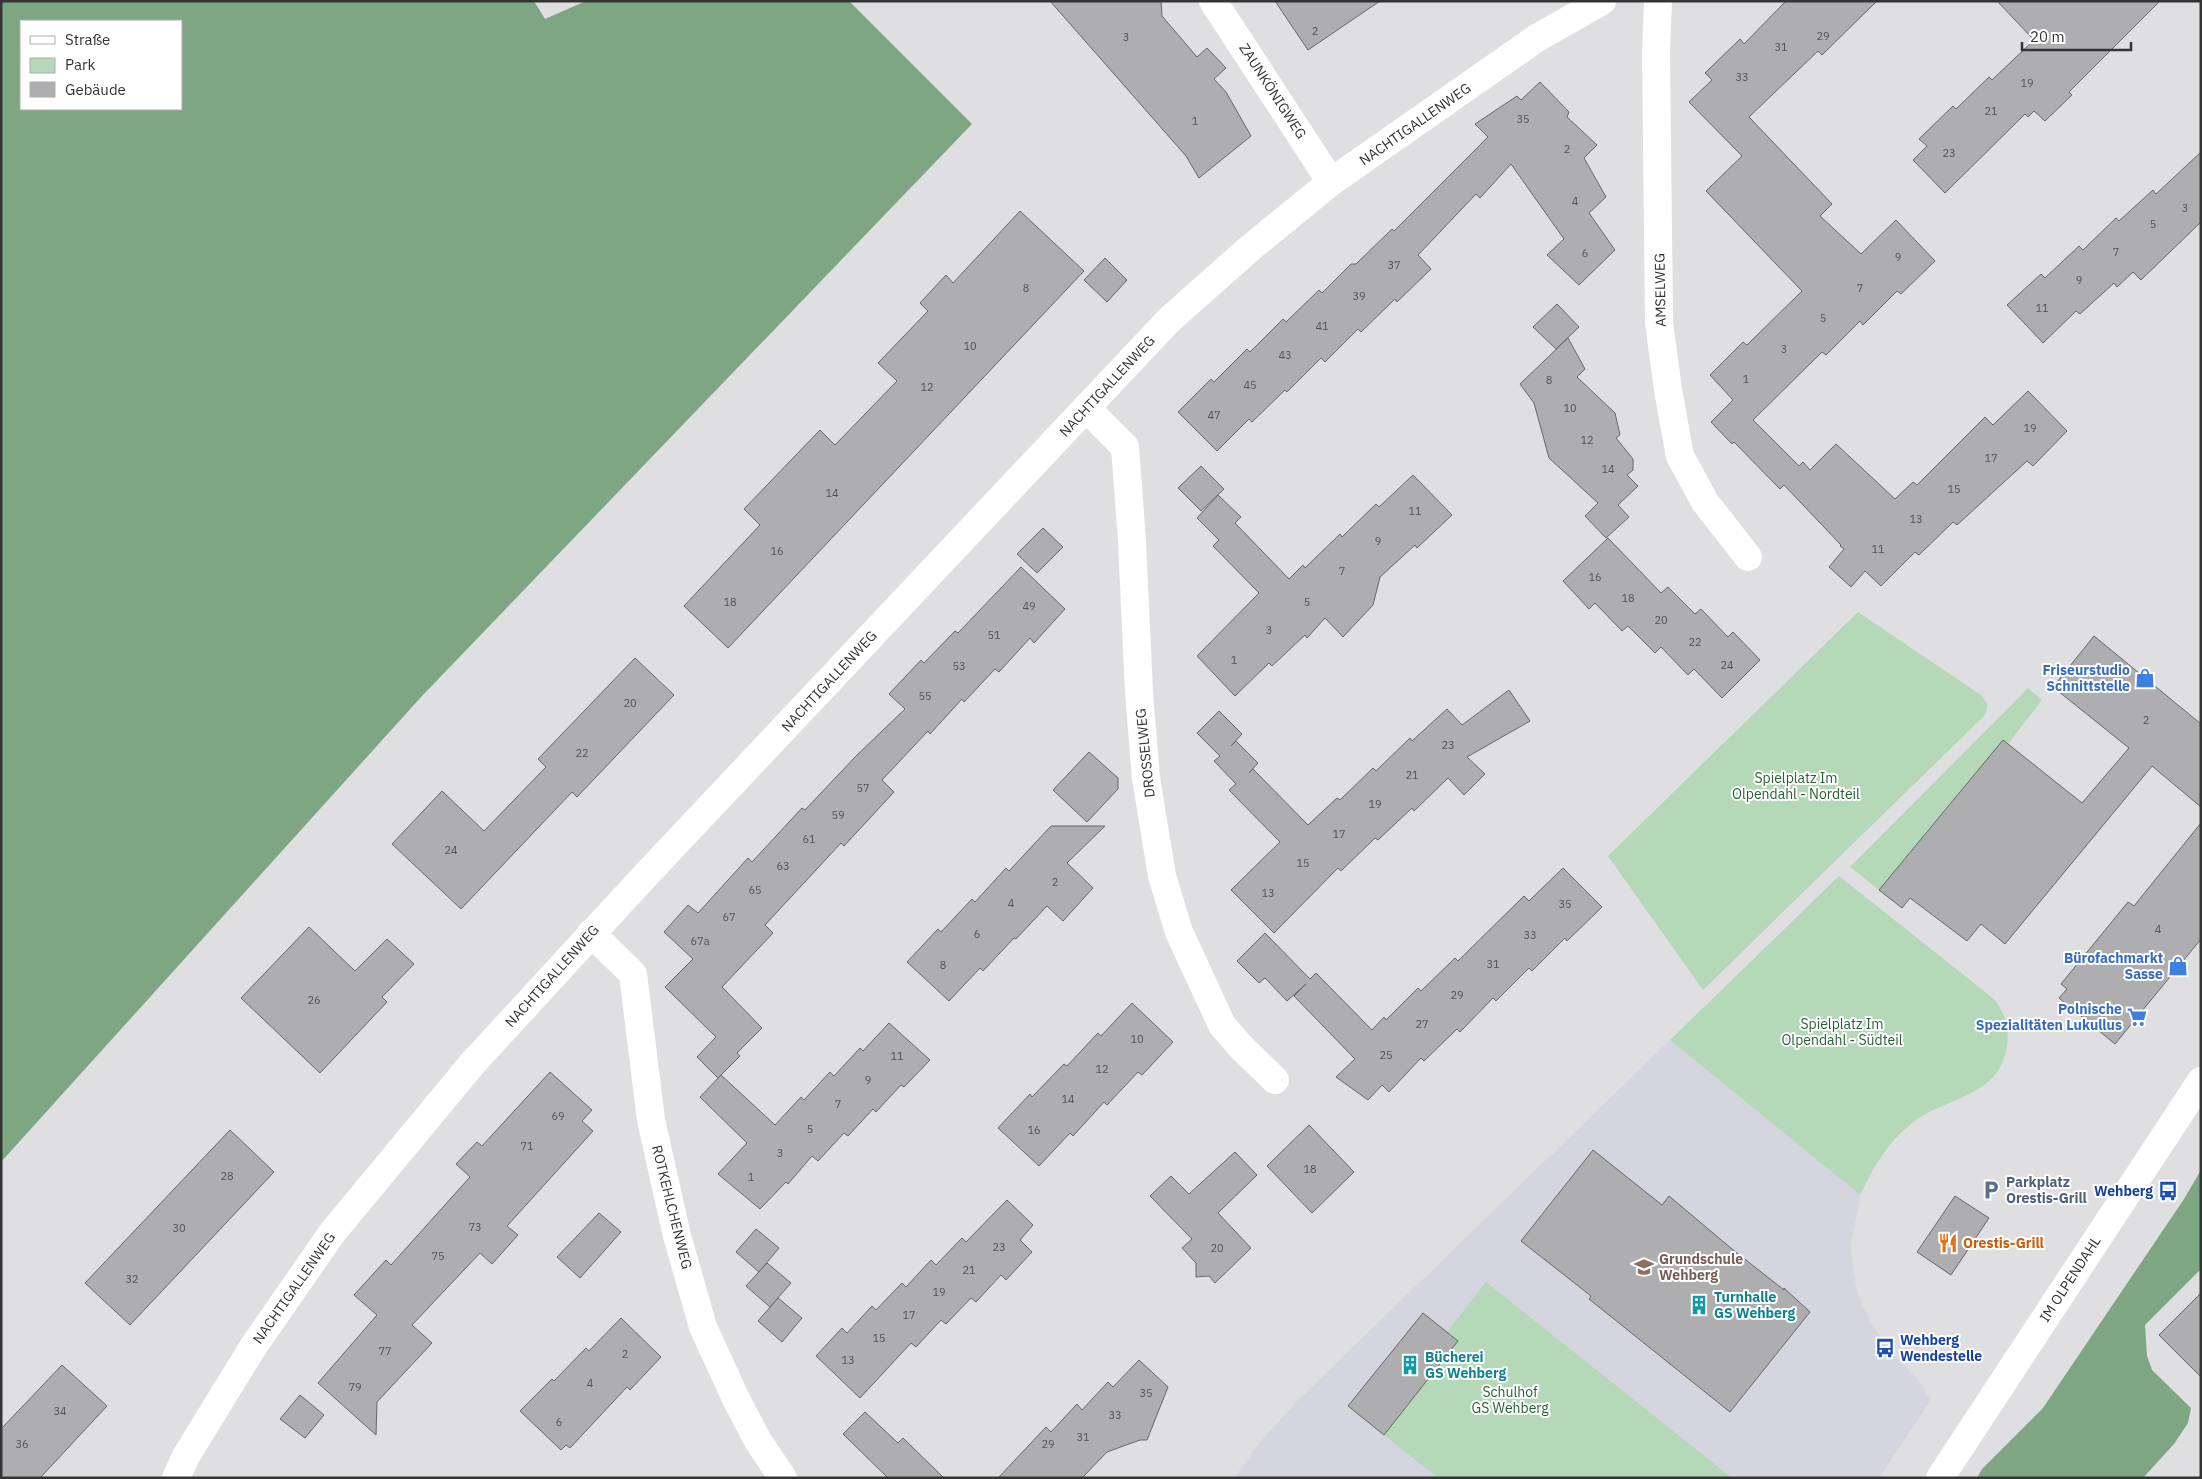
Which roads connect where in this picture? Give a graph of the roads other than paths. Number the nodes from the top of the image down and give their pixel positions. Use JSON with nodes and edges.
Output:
{"nodes":[{"id":1,"x":1213,"y":1,"type":"edge"},
{"id":2,"x":1602,"y":1,"type":"edge"},
{"id":3,"x":1658,"y":1,"type":"edge"},
{"id":4,"x":1331,"y":182,"type":"junction"},
{"id":5,"x":1086,"y":408,"type":"junction"},
{"id":6,"x":1748,"y":557,"type":"dead end"},
{"id":7,"x":591,"y":933,"type":"junction"},
{"id":8,"x":1275,"y":1080,"type":"dead end"},
{"id":9,"x":2201,"y":1081,"type":"edge"},
{"id":10,"x":176,"y":1478,"type":"edge"},
{"id":11,"x":783,"y":1478,"type":"edge"},
{"id":12,"x":1940,"y":1478,"type":"edge"}],
"edges":[{"from":1,"to":4,"type":"street","name":"ZAUNKÖNIGWEG"},
{"from":2,"to":4,"type":"street","name":"NACHTIGALLENWEG"},
{"from":3,"to":6,"type":"street","name":"AMSELWEG"},
{"from":4,"to":5,"type":"street","name":"NACHTIGALLENWEG"},
{"from":5,"to":7,"type":"street","name":"NACHTIGALLENWEG"},
{"from":5,"to":8,"type":"street","name":"DROSSELWEG"},
{"from":7,"to":10,"type":"street","name":"NACHTIGALLENWEG"},
{"from":7,"to":11,"type":"street","name":"ROTKEHLCHENWEG"},
{"from":9,"to":12,"type":"street","name":"IM OLPENDAHL"}]}
